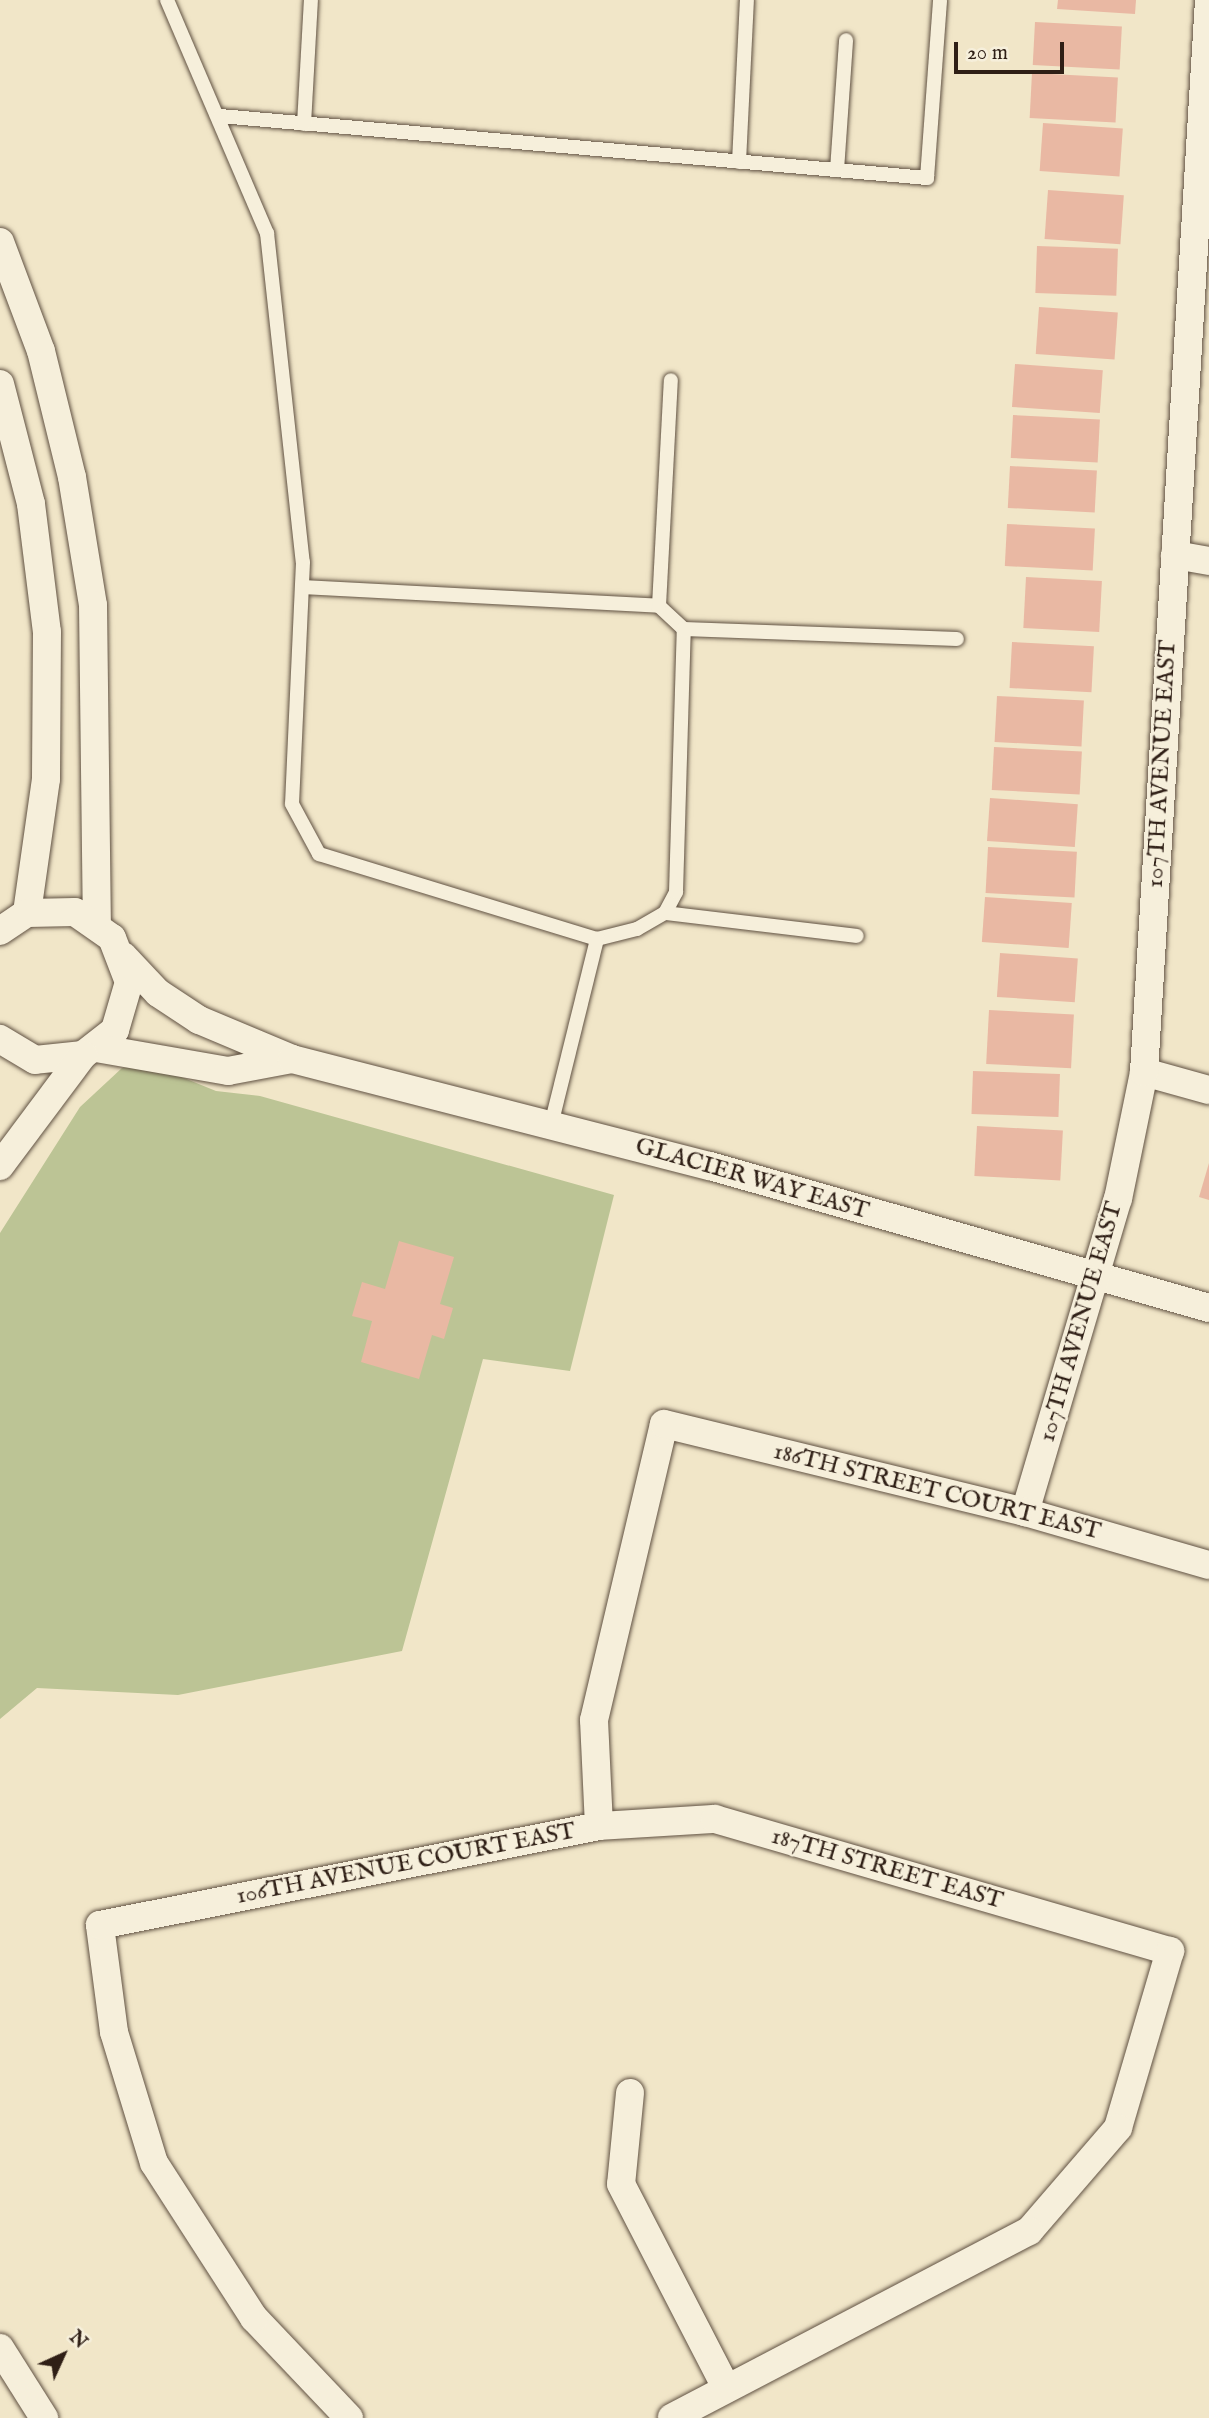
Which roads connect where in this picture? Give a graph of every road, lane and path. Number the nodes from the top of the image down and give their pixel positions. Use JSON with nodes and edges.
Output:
{"nodes":[{"id":1,"x":167,"y":0,"type":"edge"},
{"id":2,"x":311,"y":0,"type":"edge"},
{"id":3,"x":747,"y":0,"type":"edge"},
{"id":4,"x":940,"y":0,"type":"edge"},
{"id":5,"x":1209,"y":0,"type":"edge"},
{"id":6,"x":846,"y":40,"type":"dead end"},
{"id":7,"x":220,"y":117,"type":"junction"},
{"id":8,"x":304,"y":124,"type":"junction"},
{"id":9,"x":739,"y":162,"type":"junction"},
{"id":10,"x":837,"y":170,"type":"junction"},
{"id":11,"x":1204,"y":220,"type":"edge"},
{"id":12,"x":0,"y":242,"type":"edge"},
{"id":13,"x":671,"y":380,"type":"dead end"},
{"id":14,"x":0,"y":384,"type":"edge"},
{"id":15,"x":1175,"y":555,"type":"junction"},
{"id":16,"x":1209,"y":561,"type":"edge"},
{"id":17,"x":302,"y":587,"type":"junction"},
{"id":18,"x":659,"y":606,"type":"junction"},
{"id":19,"x":684,"y":629,"type":"junction"},
{"id":20,"x":957,"y":639,"type":"dead end"},
{"id":21,"x":665,"y":913,"type":"junction"},
{"id":22,"x":97,"y":923,"type":"junction"},
{"id":23,"x":8,"y":924,"type":"edge"},
{"id":24,"x":857,"y":936,"type":"dead end"},
{"id":25,"x":597,"y":939,"type":"junction"},
{"id":26,"x":123,"y":956,"type":"junction"},
{"id":27,"x":0,"y":1039,"type":"edge"},
{"id":28,"x":90,"y":1052,"type":"junction"},
{"id":29,"x":292,"y":1059,"type":"junction"},
{"id":30,"x":1144,"y":1072,"type":"junction"},
{"id":31,"x":1209,"y":1090,"type":"edge"},
{"id":32,"x":551,"y":1125,"type":"junction"},
{"id":33,"x":0,"y":1166,"type":"edge"},
{"id":34,"x":1094,"y":1277,"type":"junction"},
{"id":35,"x":1209,"y":1308,"type":"edge"},
{"id":36,"x":664,"y":1424,"type":"joint"},
{"id":37,"x":1025,"y":1512,"type":"junction"},
{"id":38,"x":1209,"y":1565,"type":"edge"},
{"id":39,"x":599,"y":1826,"type":"junction"},
{"id":40,"x":630,"y":2093,"type":"dead end"},
{"id":41,"x":0,"y":2348,"type":"edge"},
{"id":42,"x":726,"y":2387,"type":"junction"},
{"id":43,"x":44,"y":2418,"type":"edge"},
{"id":44,"x":349,"y":2418,"type":"edge"},
{"id":45,"x":672,"y":2418,"type":"edge"}],
"edges":[{"from":1,"to":7,"type":"lane"},
{"from":2,"to":8,"type":"lane"},
{"from":3,"to":9,"type":"lane"},
{"from":4,"to":10,"type":"lane"},
{"from":5,"to":11,"type":"street","name":"107TH AVENUE EAST"},
{"from":6,"to":10,"type":"lane"},
{"from":7,"to":8,"type":"lane"},
{"from":7,"to":17,"type":"lane"},
{"from":8,"to":9,"type":"lane"},
{"from":9,"to":10,"type":"lane"},
{"from":11,"to":15,"type":"street","name":"107TH AVENUE EAST"},
{"from":12,"to":22,"type":"street"},
{"from":13,"to":18,"type":"lane"},
{"from":14,"to":23,"type":"street"},
{"from":15,"to":16,"type":"street"},
{"from":15,"to":30,"type":"street","name":"107TH AVENUE EAST"},
{"from":17,"to":18,"type":"lane"},
{"from":17,"to":25,"type":"lane"},
{"from":18,"to":19,"type":"lane"},
{"from":19,"to":20,"type":"lane"},
{"from":19,"to":21,"type":"lane"},
{"from":21,"to":24,"type":"lane"},
{"from":21,"to":25,"type":"lane"},
{"from":22,"to":23,"type":"street"},
{"from":22,"to":26,"type":"street","name":"GLACIER WAY EAST"},
{"from":25,"to":32,"type":"lane"},
{"from":26,"to":28,"type":"street"},
{"from":26,"to":29,"type":"street","name":"GLACIER WAY EAST"},
{"from":27,"to":28,"type":"street","name":"GLACIER WAY EAST"},
{"from":28,"to":29,"type":"street","name":"GLACIER WAY EAST"},
{"from":28,"to":33,"type":"street"},
{"from":29,"to":32,"type":"street","name":"GLACIER WAY EAST"},
{"from":30,"to":31,"type":"street"},
{"from":30,"to":34,"type":"street","name":"107TH AVENUE EAST"},
{"from":32,"to":34,"type":"street","name":"GLACIER WAY EAST"},
{"from":34,"to":35,"type":"street","name":"GLACIER WAY EAST"},
{"from":34,"to":37,"type":"street","name":"107TH AVENUE EAST"},
{"from":36,"to":37,"type":"street","name":"186TH STREET COURT EAST"},
{"from":36,"to":39,"type":"street","name":"106TH AVENUE COURT EAST"},
{"from":37,"to":38,"type":"street","name":"186TH STREET COURT EAST"},
{"from":39,"to":42,"type":"street","name":"187TH STREET EAST"},
{"from":39,"to":44,"type":"street","name":"106TH AVENUE COURT EAST"},
{"from":40,"to":42,"type":"street"},
{"from":41,"to":43,"type":"street"},
{"from":42,"to":45,"type":"street"}]}
